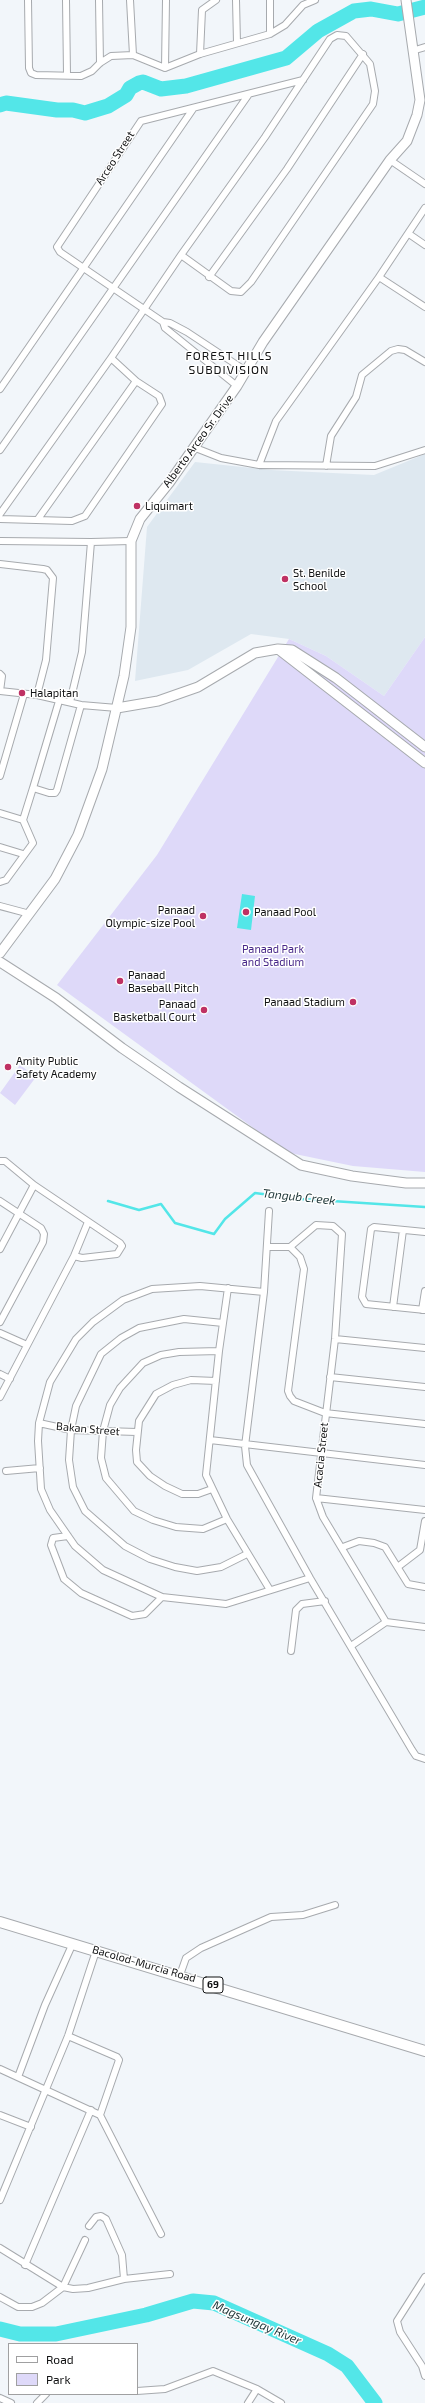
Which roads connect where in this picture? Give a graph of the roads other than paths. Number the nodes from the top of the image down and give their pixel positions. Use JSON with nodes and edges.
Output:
{"nodes":[{"id":1,"x":28,"y":0,"type":"edge"},
{"id":2,"x":66,"y":0,"type":"edge"},
{"id":3,"x":99,"y":0,"type":"edge"},
{"id":4,"x":130,"y":0,"type":"edge"},
{"id":5,"x":166,"y":0,"type":"edge"},
{"id":6,"x":216,"y":0,"type":"edge"},
{"id":7,"x":236,"y":0,"type":"edge"},
{"id":8,"x":270,"y":0,"type":"edge"},
{"id":9,"x":315,"y":0,"type":"edge"},
{"id":10,"x":406,"y":1,"type":"edge"},
{"id":11,"x":303,"y":3,"type":"edge"},
{"id":12,"x":270,"y":34,"type":"junction"},
{"id":13,"x":237,"y":43,"type":"junction"},
{"id":14,"x":425,"y":47,"type":"edge"},
{"id":15,"x":412,"y":51,"type":"junction"},
{"id":16,"x":200,"y":54,"type":"junction"},
{"id":17,"x":363,"y":54,"type":"junction"},
{"id":18,"x":133,"y":55,"type":"junction"},
{"id":19,"x":100,"y":63,"type":"junction"},
{"id":20,"x":166,"y":68,"type":"junction"},
{"id":21,"x":66,"y":74,"type":"junction"},
{"id":22,"x":303,"y":80,"type":"junction"},
{"id":23,"x":249,"y":94,"type":"junction"},
{"id":24,"x":193,"y":109,"type":"junction"},
{"id":25,"x":390,"y":160,"type":"junction"},
{"id":26,"x":425,"y":184,"type":"edge"},
{"id":27,"x":425,"y":208,"type":"edge"},
{"id":28,"x":409,"y":234,"type":"junction"},
{"id":29,"x":425,"y":245,"type":"edge"},
{"id":30,"x":181,"y":255,"type":"junction"},
{"id":31,"x":85,"y":268,"type":"junction"},
{"id":32,"x":209,"y":277,"type":"junction"},
{"id":33,"x":379,"y":277,"type":"junction"},
{"id":34,"x":112,"y":288,"type":"junction"},
{"id":35,"x":425,"y":307,"type":"edge"},
{"id":36,"x":144,"y":308,"type":"junction"},
{"id":37,"x":163,"y":322,"type":"junction"},
{"id":38,"x":187,"y":332,"type":"junction"},
{"id":39,"x":181,"y":341,"type":"junction"},
{"id":40,"x":223,"y":357,"type":"junction"},
{"id":41,"x":111,"y":358,"type":"junction"},
{"id":42,"x":425,"y":362,"type":"edge"},
{"id":43,"x":215,"y":368,"type":"junction"},
{"id":44,"x":246,"y":371,"type":"junction"},
{"id":45,"x":136,"y":381,"type":"junction"},
{"id":46,"x":237,"y":386,"type":"junction"},
{"id":47,"x":0,"y":389,"type":"edge"},
{"id":48,"x":193,"y":446,"type":"junction"},
{"id":49,"x":0,"y":450,"type":"edge"},
{"id":50,"x":425,"y":450,"type":"edge"},
{"id":51,"x":259,"y":465,"type":"junction"},
{"id":52,"x":326,"y":466,"type":"junction"},
{"id":53,"x":0,"y":514,"type":"edge"},
{"id":54,"x":0,"y":518,"type":"edge"},
{"id":55,"x":38,"y":519,"type":"junction"},
{"id":56,"x":0,"y":541,"type":"edge"},
{"id":57,"x":131,"y":541,"type":"junction"},
{"id":58,"x":91,"y":542,"type":"junction"},
{"id":59,"x":0,"y":564,"type":"edge"},
{"id":60,"x":278,"y":649,"type":"junction"},
{"id":61,"x":0,"y":674,"type":"edge"},
{"id":62,"x":24,"y":694,"type":"junction"},
{"id":63,"x":37,"y":695,"type":"junction"},
{"id":64,"x":59,"y":701,"type":"junction"},
{"id":65,"x":70,"y":702,"type":"junction"},
{"id":66,"x":81,"y":705,"type":"junction"},
{"id":67,"x":117,"y":708,"type":"junction"},
{"id":68,"x":425,"y":748,"type":"edge"},
{"id":69,"x":425,"y":763,"type":"edge"},
{"id":70,"x":0,"y":776,"type":"edge"},
{"id":71,"x":33,"y":788,"type":"junction"},
{"id":72,"x":0,"y":813,"type":"edge"},
{"id":73,"x":23,"y":820,"type":"junction"},
{"id":74,"x":0,"y":848,"type":"edge"},
{"id":75,"x":23,"y":854,"type":"junction"},
{"id":76,"x":0,"y":882,"type":"edge"},
{"id":77,"x":0,"y":906,"type":"edge"},
{"id":78,"x":30,"y":914,"type":"junction"},
{"id":79,"x":0,"y":953,"type":"edge"},
{"id":80,"x":0,"y":962,"type":"edge"},
{"id":81,"x":0,"y":1161,"type":"edge"},
{"id":82,"x":425,"y":1183,"type":"edge"},
{"id":83,"x":34,"y":1185,"type":"junction"},
{"id":84,"x":0,"y":1201,"type":"edge"},
{"id":85,"x":269,"y":1211,"type":"dead end"},
{"id":86,"x":20,"y":1213,"type":"junction"},
{"id":87,"x":88,"y":1222,"type":"junction"},
{"id":88,"x":403,"y":1230,"type":"junction"},
{"id":89,"x":425,"y":1232,"type":"edge"},
{"id":90,"x":1,"y":1244,"type":"edge"},
{"id":91,"x":267,"y":1247,"type":"junction"},
{"id":92,"x":290,"y":1247,"type":"junction"},
{"id":93,"x":74,"y":1256,"type":"junction"},
{"id":94,"x":228,"y":1288,"type":"junction"},
{"id":95,"x":425,"y":1291,"type":"edge"},
{"id":96,"x":264,"y":1292,"type":"junction"},
{"id":97,"x":393,"y":1307,"type":"junction"},
{"id":98,"x":424,"y":1310,"type":"edge"},
{"id":99,"x":0,"y":1322,"type":"edge"},
{"id":100,"x":223,"y":1323,"type":"junction"},
{"id":101,"x":0,"y":1333,"type":"edge"},
{"id":102,"x":335,"y":1339,"type":"junction"},
{"id":103,"x":27,"y":1345,"type":"junction"},
{"id":104,"x":425,"y":1348,"type":"edge"},
{"id":105,"x":219,"y":1351,"type":"junction"},
{"id":106,"x":0,"y":1374,"type":"edge"},
{"id":107,"x":330,"y":1377,"type":"junction"},
{"id":108,"x":10,"y":1378,"type":"junction"},
{"id":109,"x":216,"y":1381,"type":"junction"},
{"id":110,"x":425,"y":1387,"type":"edge"},
{"id":111,"x":0,"y":1397,"type":"edge"},
{"id":112,"x":325,"y":1413,"type":"junction"},
{"id":113,"x":39,"y":1423,"type":"junction"},
{"id":114,"x":425,"y":1424,"type":"edge"},
{"id":115,"x":71,"y":1430,"type":"junction"},
{"id":116,"x":103,"y":1431,"type":"junction"},
{"id":117,"x":137,"y":1432,"type":"junction"},
{"id":118,"x":210,"y":1440,"type":"junction"},
{"id":119,"x":245,"y":1446,"type":"junction"},
{"id":120,"x":322,"y":1454,"type":"junction"},
{"id":121,"x":425,"y":1466,"type":"edge"},
{"id":122,"x":40,"y":1468,"type":"junction"},
{"id":123,"x":6,"y":1471,"type":"dead end"},
{"id":124,"x":212,"y":1489,"type":"junction"},
{"id":125,"x":316,"y":1498,"type":"junction"},
{"id":126,"x":425,"y":1510,"type":"edge"},
{"id":127,"x":227,"y":1518,"type":"junction"},
{"id":128,"x":425,"y":1520,"type":"edge"},
{"id":129,"x":68,"y":1536,"type":"junction"},
{"id":130,"x":343,"y":1547,"type":"junction"},
{"id":131,"x":247,"y":1554,"type":"junction"},
{"id":132,"x":399,"y":1566,"type":"junction"},
{"id":133,"x":310,"y":1578,"type":"junction"},
{"id":134,"x":425,"y":1587,"type":"edge"},
{"id":135,"x":270,"y":1590,"type":"junction"},
{"id":136,"x":162,"y":1597,"type":"junction"},
{"id":137,"x":325,"y":1601,"type":"junction"},
{"id":138,"x":386,"y":1622,"type":"junction"},
{"id":139,"x":425,"y":1627,"type":"edge"},
{"id":140,"x":351,"y":1646,"type":"junction"},
{"id":141,"x":291,"y":1651,"type":"dead end"},
{"id":142,"x":425,"y":1759,"type":"edge"},
{"id":143,"x":335,"y":1905,"type":"dead end"},
{"id":144,"x":0,"y":1922,"type":"edge"},
{"id":145,"x":73,"y":1943,"type":"junction"},
{"id":146,"x":96,"y":1950,"type":"junction"},
{"id":147,"x":180,"y":1975,"type":"junction"},
{"id":148,"x":68,"y":2036,"type":"junction"},
{"id":149,"x":425,"y":2051,"type":"edge"},
{"id":150,"x":0,"y":2069,"type":"edge"},
{"id":151,"x":18,"y":2077,"type":"junction"},
{"id":152,"x":46,"y":2092,"type":"junction"},
{"id":153,"x":91,"y":2110,"type":"junction"},
{"id":154,"x":0,"y":2115,"type":"edge"},
{"id":155,"x":100,"y":2115,"type":"junction"},
{"id":156,"x":31,"y":2127,"type":"junction"},
{"id":157,"x":0,"y":2200,"type":"edge"},
{"id":158,"x":89,"y":2226,"type":"dead end"},
{"id":159,"x":161,"y":2234,"type":"dead end"},
{"id":160,"x":85,"y":2240,"type":"dead end"},
{"id":161,"x":0,"y":2248,"type":"edge"},
{"id":162,"x":26,"y":2265,"type":"junction"},
{"id":163,"x":170,"y":2274,"type":"dead end"},
{"id":164,"x":425,"y":2277,"type":"edge"},
{"id":165,"x":124,"y":2279,"type":"junction"},
{"id":166,"x":63,"y":2287,"type":"junction"},
{"id":167,"x":0,"y":2297,"type":"edge"},
{"id":168,"x":425,"y":2376,"type":"edge"},
{"id":169,"x":257,"y":2389,"type":"junction"},
{"id":170,"x":138,"y":2391,"type":"edge"},
{"id":171,"x":45,"y":2395,"type":"edge"},
{"id":172,"x":0,"y":2398,"type":"edge"},
{"id":173,"x":11,"y":2403,"type":"edge"},
{"id":174,"x":37,"y":2403,"type":"edge"},
{"id":175,"x":248,"y":2403,"type":"edge"},
{"id":176,"x":281,"y":2403,"type":"edge"}],
"edges":[{"from":1,"to":21,"type":"street"},
{"from":2,"to":21,"type":"street"},
{"from":3,"to":19,"type":"street"},
{"from":4,"to":18,"type":"street"},
{"from":5,"to":20,"type":"street"},
{"from":6,"to":16,"type":"street"},
{"from":7,"to":13,"type":"street"},
{"from":8,"to":12,"type":"street"},
{"from":9,"to":11,"type":"street"},
{"from":10,"to":15,"type":"street","name":"Alberto Arceo Sr. Drive"},
{"from":11,"to":12,"type":"street"},
{"from":12,"to":13,"type":"street"},
{"from":13,"to":16,"type":"street"},
{"from":14,"to":15,"type":"street"},
{"from":15,"to":25,"type":"street","name":"Alberto Arceo Sr. Drive"},
{"from":16,"to":20,"type":"street"},
{"from":17,"to":22,"type":"street"},
{"from":17,"to":32,"type":"street"},
{"from":17,"to":32,"type":"street"},
{"from":18,"to":19,"type":"street"},
{"from":18,"to":20,"type":"street"},
{"from":19,"to":21,"type":"street"},
{"from":22,"to":23,"type":"street","name":"Arceo Street"},
{"from":22,"to":30,"type":"street"},
{"from":23,"to":24,"type":"street","name":"Arceo Street"},
{"from":23,"to":34,"type":"street"},
{"from":24,"to":31,"type":"street"},
{"from":24,"to":31,"type":"street","name":"Arceo Street"},
{"from":25,"to":26,"type":"street"},
{"from":25,"to":44,"type":"street","name":"Alberto Arceo Sr. Drive"},
{"from":27,"to":28,"type":"street"},
{"from":28,"to":29,"type":"street"},
{"from":28,"to":33,"type":"street"},
{"from":30,"to":32,"type":"street"},
{"from":30,"to":36,"type":"street"},
{"from":31,"to":34,"type":"street","name":"Arceo Street"},
{"from":31,"to":47,"type":"street"},
{"from":33,"to":35,"type":"street"},
{"from":33,"to":51,"type":"street"},
{"from":34,"to":36,"type":"street","name":"Arceo Street"},
{"from":34,"to":49,"type":"street"},
{"from":36,"to":37,"type":"street","name":"Arceo Street"},
{"from":36,"to":41,"type":"street"},
{"from":37,"to":38,"type":"street"},
{"from":37,"to":39,"type":"street"},
{"from":38,"to":39,"type":"street"},
{"from":38,"to":40,"type":"street"},
{"from":39,"to":43,"type":"street"},
{"from":40,"to":43,"type":"street"},
{"from":40,"to":44,"type":"street"},
{"from":41,"to":45,"type":"street"},
{"from":41,"to":53,"type":"street"},
{"from":42,"to":52,"type":"street"},
{"from":43,"to":46,"type":"street"},
{"from":44,"to":46,"type":"street","name":"Alberto Arceo Sr. Drive"},
{"from":45,"to":55,"type":"street"},
{"from":45,"to":55,"type":"street"},
{"from":46,"to":48,"type":"street","name":"Alberto Arceo Sr. Drive"},
{"from":48,"to":51,"type":"street"},
{"from":48,"to":57,"type":"street","name":"Alberto Arceo Sr. Drive"},
{"from":50,"to":52,"type":"street"},
{"from":51,"to":52,"type":"street"},
{"from":54,"to":55,"type":"street"},
{"from":56,"to":58,"type":"street"},
{"from":57,"to":58,"type":"street"},
{"from":57,"to":67,"type":"street","name":"Alberto Arceo Sr. Drive"},
{"from":58,"to":65,"type":"street"},
{"from":59,"to":63,"type":"street"},
{"from":60,"to":67,"type":"street"},
{"from":60,"to":68,"type":"street"},
{"from":60,"to":69,"type":"street"},
{"from":61,"to":62,"type":"street"},
{"from":62,"to":63,"type":"street"},
{"from":62,"to":70,"type":"street"},
{"from":63,"to":64,"type":"street"},
{"from":64,"to":65,"type":"street"},
{"from":64,"to":71,"type":"street"},
{"from":65,"to":66,"type":"street"},
{"from":66,"to":67,"type":"street"},
{"from":66,"to":71,"type":"street"},
{"from":67,"to":78,"type":"street","name":"Alberto Arceo Sr. Drive"},
{"from":71,"to":73,"type":"street"},
{"from":72,"to":73,"type":"street"},
{"from":73,"to":75,"type":"street"},
{"from":74,"to":75,"type":"street"},
{"from":75,"to":76,"type":"street"},
{"from":77,"to":78,"type":"street"},
{"from":78,"to":79,"type":"street","name":"Alberto Arceo Sr. Drive"},
{"from":80,"to":82,"type":"street"},
{"from":81,"to":83,"type":"street"},
{"from":83,"to":86,"type":"street"},
{"from":83,"to":87,"type":"street"},
{"from":84,"to":86,"type":"street"},
{"from":85,"to":91,"type":"street"},
{"from":86,"to":90,"type":"street"},
{"from":86,"to":99,"type":"street"},
{"from":87,"to":93,"type":"street"},
{"from":87,"to":93,"type":"street"},
{"from":88,"to":89,"type":"street"},
{"from":88,"to":97,"type":"street"},
{"from":88,"to":97,"type":"street"},
{"from":91,"to":92,"type":"street"},
{"from":91,"to":96,"type":"street"},
{"from":92,"to":102,"type":"street","name":"Acacia Street"},
{"from":92,"to":112,"type":"street"},
{"from":93,"to":103,"type":"street"},
{"from":94,"to":96,"type":"street"},
{"from":94,"to":100,"type":"street"},
{"from":94,"to":113,"type":"street"},
{"from":95,"to":98,"type":"street"},
{"from":96,"to":119,"type":"street"},
{"from":97,"to":98,"type":"street"},
{"from":100,"to":105,"type":"street"},
{"from":100,"to":115,"type":"street"},
{"from":101,"to":103,"type":"street"},
{"from":102,"to":104,"type":"street"},
{"from":102,"to":107,"type":"street","name":"Acacia Street"},
{"from":103,"to":108,"type":"street"},
{"from":105,"to":109,"type":"street"},
{"from":105,"to":116,"type":"street"},
{"from":106,"to":108,"type":"street"},
{"from":107,"to":110,"type":"street"},
{"from":107,"to":112,"type":"street","name":"Acacia Street"},
{"from":108,"to":111,"type":"street"},
{"from":109,"to":117,"type":"street"},
{"from":109,"to":118,"type":"street"},
{"from":112,"to":114,"type":"street"},
{"from":112,"to":120,"type":"street","name":"Acacia Street"},
{"from":113,"to":115,"type":"street","name":"Bakan Street"},
{"from":113,"to":122,"type":"street"},
{"from":115,"to":116,"type":"street","name":"Bakan Street"},
{"from":115,"to":131,"type":"street"},
{"from":116,"to":117,"type":"street","name":"Bakan Street"},
{"from":116,"to":127,"type":"street"},
{"from":117,"to":124,"type":"street"},
{"from":118,"to":119,"type":"street"},
{"from":118,"to":124,"type":"street"},
{"from":119,"to":120,"type":"street"},
{"from":119,"to":133,"type":"street"},
{"from":120,"to":121,"type":"street"},
{"from":120,"to":125,"type":"street","name":"Acacia Street"},
{"from":122,"to":123,"type":"street"},
{"from":122,"to":129,"type":"street"},
{"from":124,"to":127,"type":"street"},
{"from":125,"to":126,"type":"street"},
{"from":125,"to":130,"type":"street","name":"Acacia Street"},
{"from":127,"to":131,"type":"street"},
{"from":128,"to":132,"type":"street"},
{"from":129,"to":136,"type":"street"},
{"from":129,"to":136,"type":"street"},
{"from":130,"to":132,"type":"street"},
{"from":130,"to":138,"type":"street","name":"Acacia Street"},
{"from":131,"to":135,"type":"street"},
{"from":132,"to":134,"type":"street"},
{"from":133,"to":135,"type":"street"},
{"from":133,"to":137,"type":"street"},
{"from":135,"to":136,"type":"street"},
{"from":137,"to":140,"type":"street"},
{"from":137,"to":141,"type":"street"},
{"from":138,"to":139,"type":"street"},
{"from":138,"to":140,"type":"street"},
{"from":140,"to":142,"type":"street"},
{"from":143,"to":147,"type":"street"},
{"from":144,"to":145,"type":"main road","name":"Bacolod-Murcia Road","number":"69"},
{"from":145,"to":146,"type":"main road","name":"Bacolod-Murcia Road","number":"69"},
{"from":145,"to":151,"type":"street"},
{"from":146,"to":147,"type":"main road","name":"Bacolod-Murcia Road","number":"69"},
{"from":146,"to":148,"type":"street"},
{"from":147,"to":149,"type":"main road","name":"Bacolod-Murcia Road","number":"69"},
{"from":148,"to":152,"type":"street"},
{"from":148,"to":155,"type":"street"},
{"from":150,"to":151,"type":"street"},
{"from":151,"to":152,"type":"street"},
{"from":152,"to":153,"type":"street"},
{"from":152,"to":156,"type":"street"},
{"from":153,"to":155,"type":"street"},
{"from":153,"to":162,"type":"street"},
{"from":154,"to":156,"type":"street"},
{"from":155,"to":159,"type":"street"},
{"from":156,"to":157,"type":"street"},
{"from":158,"to":165,"type":"street"},
{"from":160,"to":166,"type":"street"},
{"from":161,"to":162,"type":"street"},
{"from":162,"to":166,"type":"street"},
{"from":163,"to":165,"type":"street"},
{"from":164,"to":168,"type":"street"},
{"from":165,"to":166,"type":"street"},
{"from":166,"to":167,"type":"street"},
{"from":169,"to":170,"type":"street"},
{"from":169,"to":175,"type":"street"},
{"from":169,"to":176,"type":"street"},
{"from":171,"to":174,"type":"street"},
{"from":172,"to":173,"type":"street"}]}
